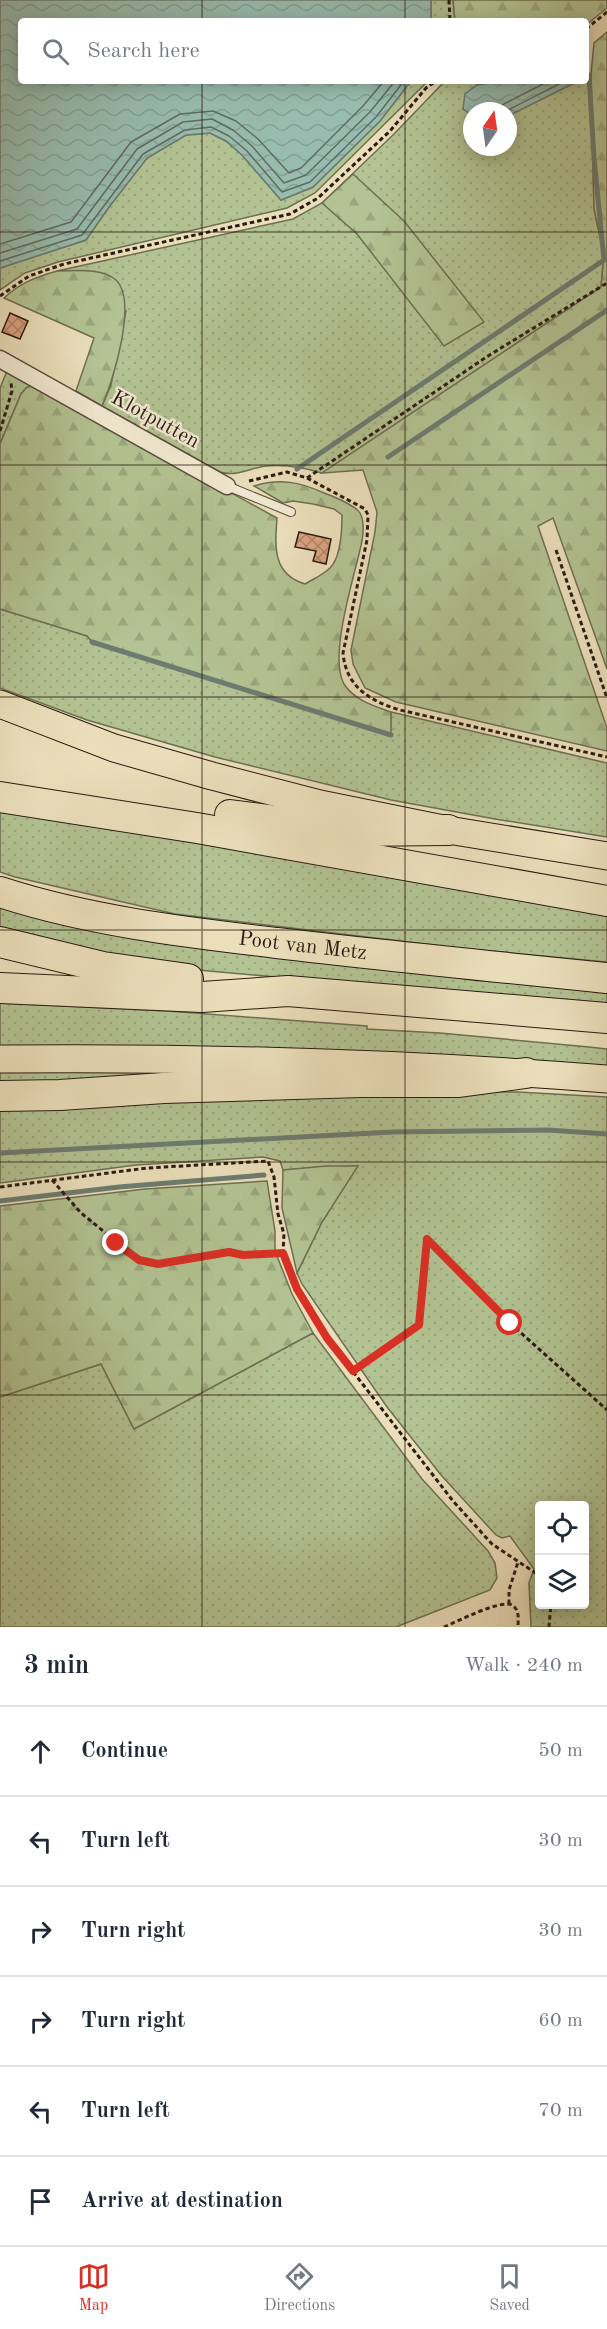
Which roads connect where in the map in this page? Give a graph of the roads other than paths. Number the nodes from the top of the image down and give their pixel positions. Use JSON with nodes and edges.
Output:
{"nodes":[{"id":1,"x":5,"y":363,"type":"edge"},
{"id":2,"x":227,"y":486,"type":"joint"},
{"id":3,"x":291,"y":512,"type":"dead end"},
{"id":4,"x":0,"y":704,"type":"edge"},
{"id":5,"x":0,"y":796,"type":"edge"},
{"id":6,"x":448,"y":830,"type":"junction"},
{"id":7,"x":607,"y":856,"type":"edge"},
{"id":8,"x":0,"y":892,"type":"edge"},
{"id":9,"x":607,"y":901,"type":"edge"},
{"id":10,"x":0,"y":942,"type":"edge"},
{"id":11,"x":607,"y":978,"type":"edge"},
{"id":12,"x":0,"y":988,"type":"edge"},
{"id":13,"x":288,"y":991,"type":"junction"},
{"id":14,"x":607,"y":1018,"type":"edge"},
{"id":15,"x":0,"y":1059,"type":"edge"},
{"id":16,"x":526,"y":1072,"type":"junction"},
{"id":17,"x":607,"y":1079,"type":"edge"},
{"id":18,"x":0,"y":1096,"type":"edge"}],
"edges":[{"from":1,"to":2,"type":"street","name":"Klotputten"},
{"from":2,"to":3,"type":"lane","name":"Klotputten"},
{"from":4,"to":6,"type":"highway"},
{"from":5,"to":6,"type":"highway"},
{"from":5,"to":9,"type":"highway"},
{"from":6,"to":7,"type":"highway"},
{"from":8,"to":11,"type":"highway","name":"Poot van Metz"},
{"from":10,"to":13,"type":"highway"},
{"from":12,"to":13,"type":"highway"},
{"from":13,"to":14,"type":"highway"},
{"from":15,"to":16,"type":"highway"},
{"from":16,"to":17,"type":"highway"},
{"from":16,"to":18,"type":"highway"}]}
